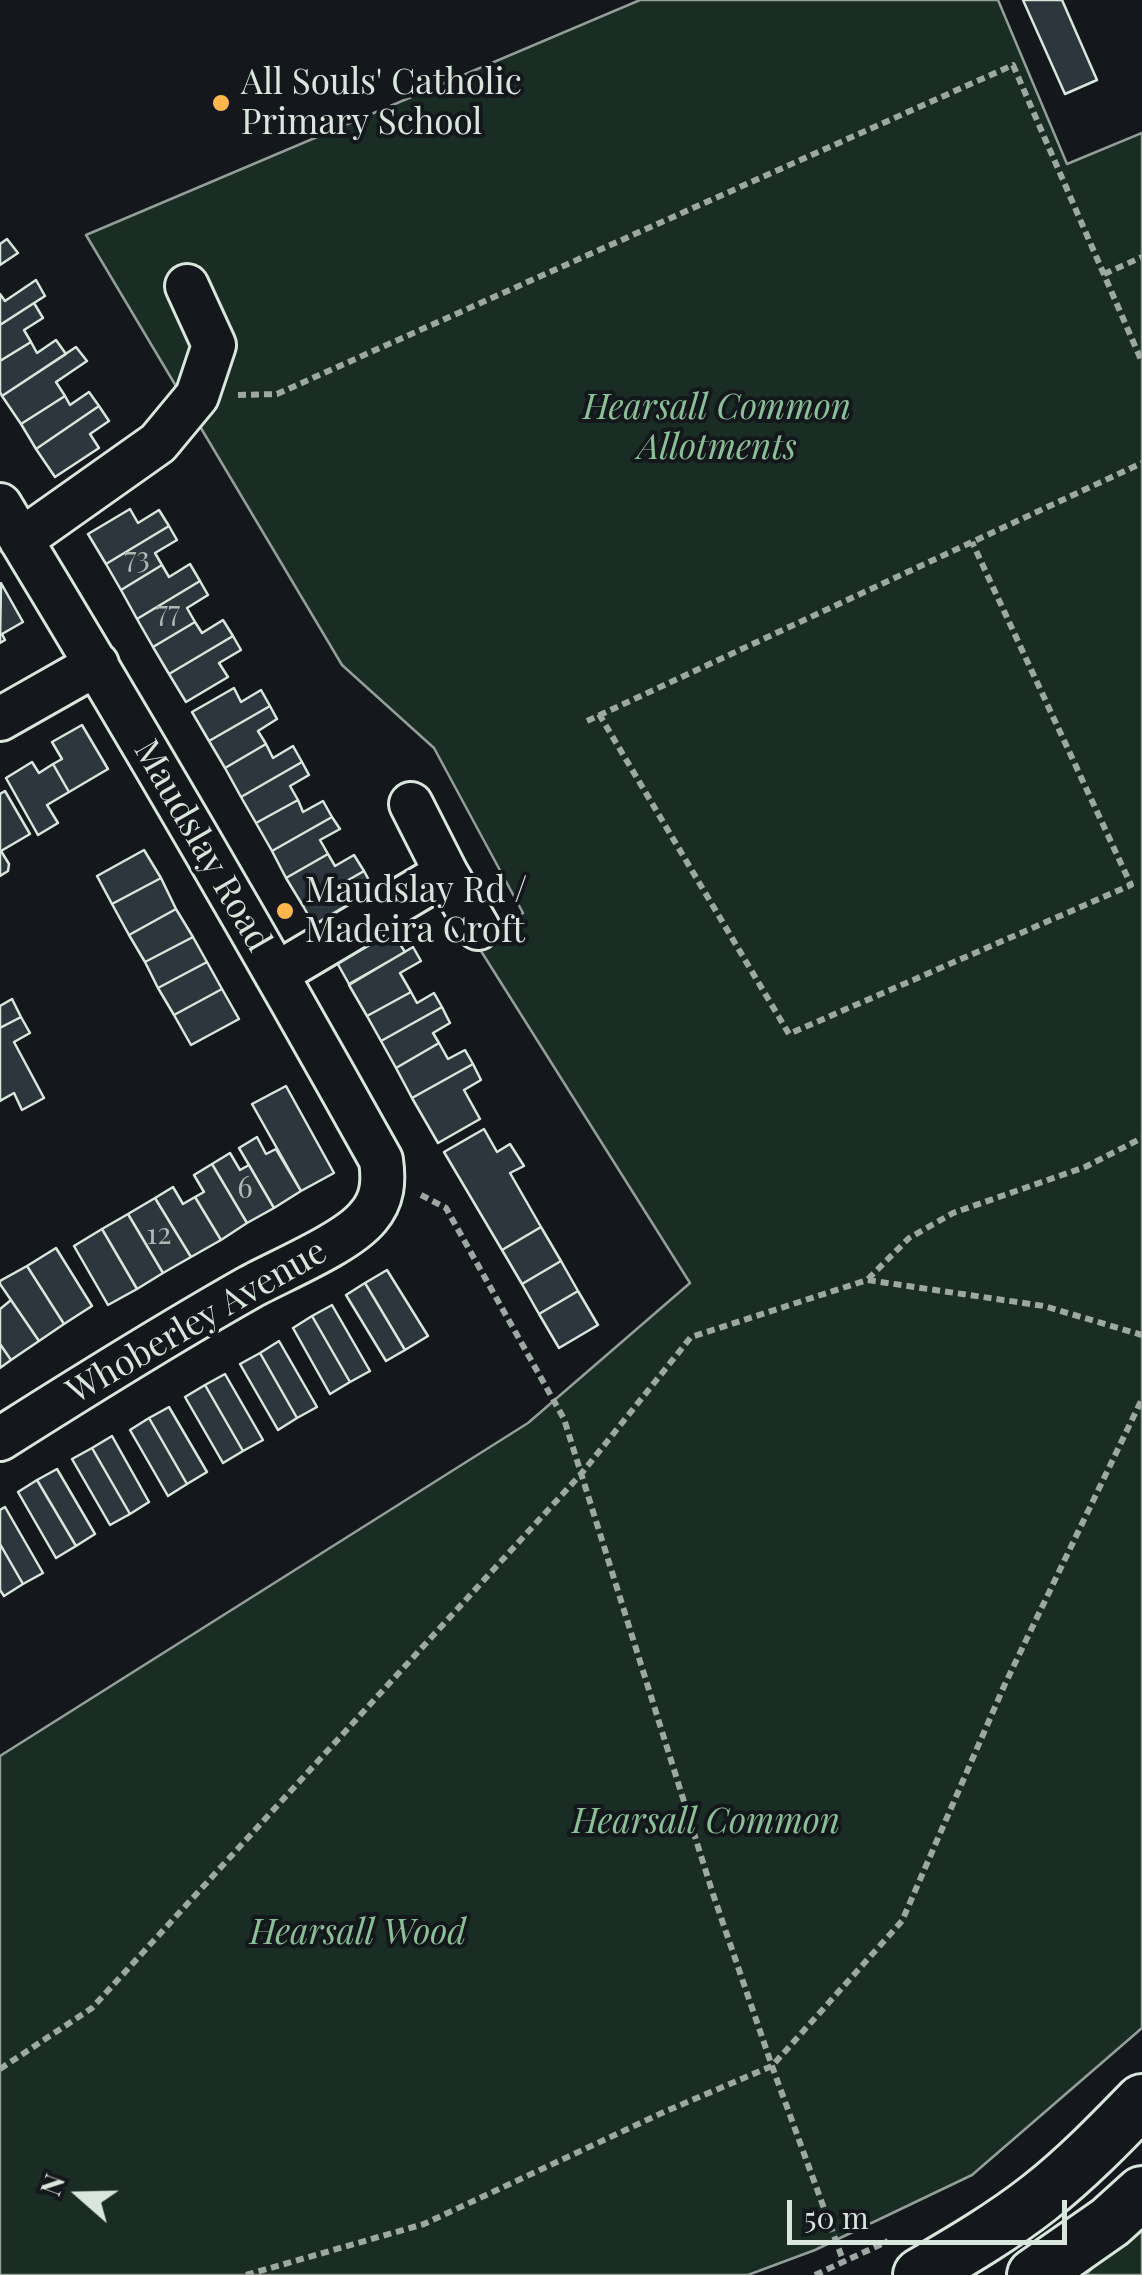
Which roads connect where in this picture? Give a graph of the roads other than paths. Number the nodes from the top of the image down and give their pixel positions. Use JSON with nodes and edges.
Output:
{"nodes":[{"id":1,"x":186,"y":286,"type":"dead end"},
{"id":2,"x":10,"y":522,"type":"edge"},
{"id":3,"x":96,"y":664,"type":"junction"},
{"id":4,"x":0,"y":719,"type":"edge"},
{"id":5,"x":411,"y":804,"type":"dead end"},
{"id":6,"x":446,"y":873,"type":"junction"},
{"id":7,"x":478,"y":928,"type":"dead end"},
{"id":8,"x":276,"y":974,"type":"junction"},
{"id":9,"x":382,"y":1186,"type":"joint"},
{"id":10,"x":0,"y":1438,"type":"edge"},
{"id":11,"x":1142,"y":2101,"type":"edge"},
{"id":12,"x":1142,"y":2193,"type":"edge"},
{"id":13,"x":907,"y":2257,"type":"edge"},
{"id":14,"x":1034,"y":2275,"type":"edge"}],
"edges":[{"from":1,"to":2,"type":"street"},
{"from":2,"to":3,"type":"street","name":"Maudslay Road"},
{"from":3,"to":4,"type":"street"},
{"from":3,"to":8,"type":"street","name":"Maudslay Road"},
{"from":5,"to":6,"type":"street"},
{"from":6,"to":7,"type":"street"},
{"from":6,"to":8,"type":"street"},
{"from":8,"to":9,"type":"street","name":"Maudslay Road"},
{"from":9,"to":10,"type":"street","name":"Whoberley Avenue"},
{"from":11,"to":13,"type":"main road"},
{"from":12,"to":14,"type":"main road"}]}
